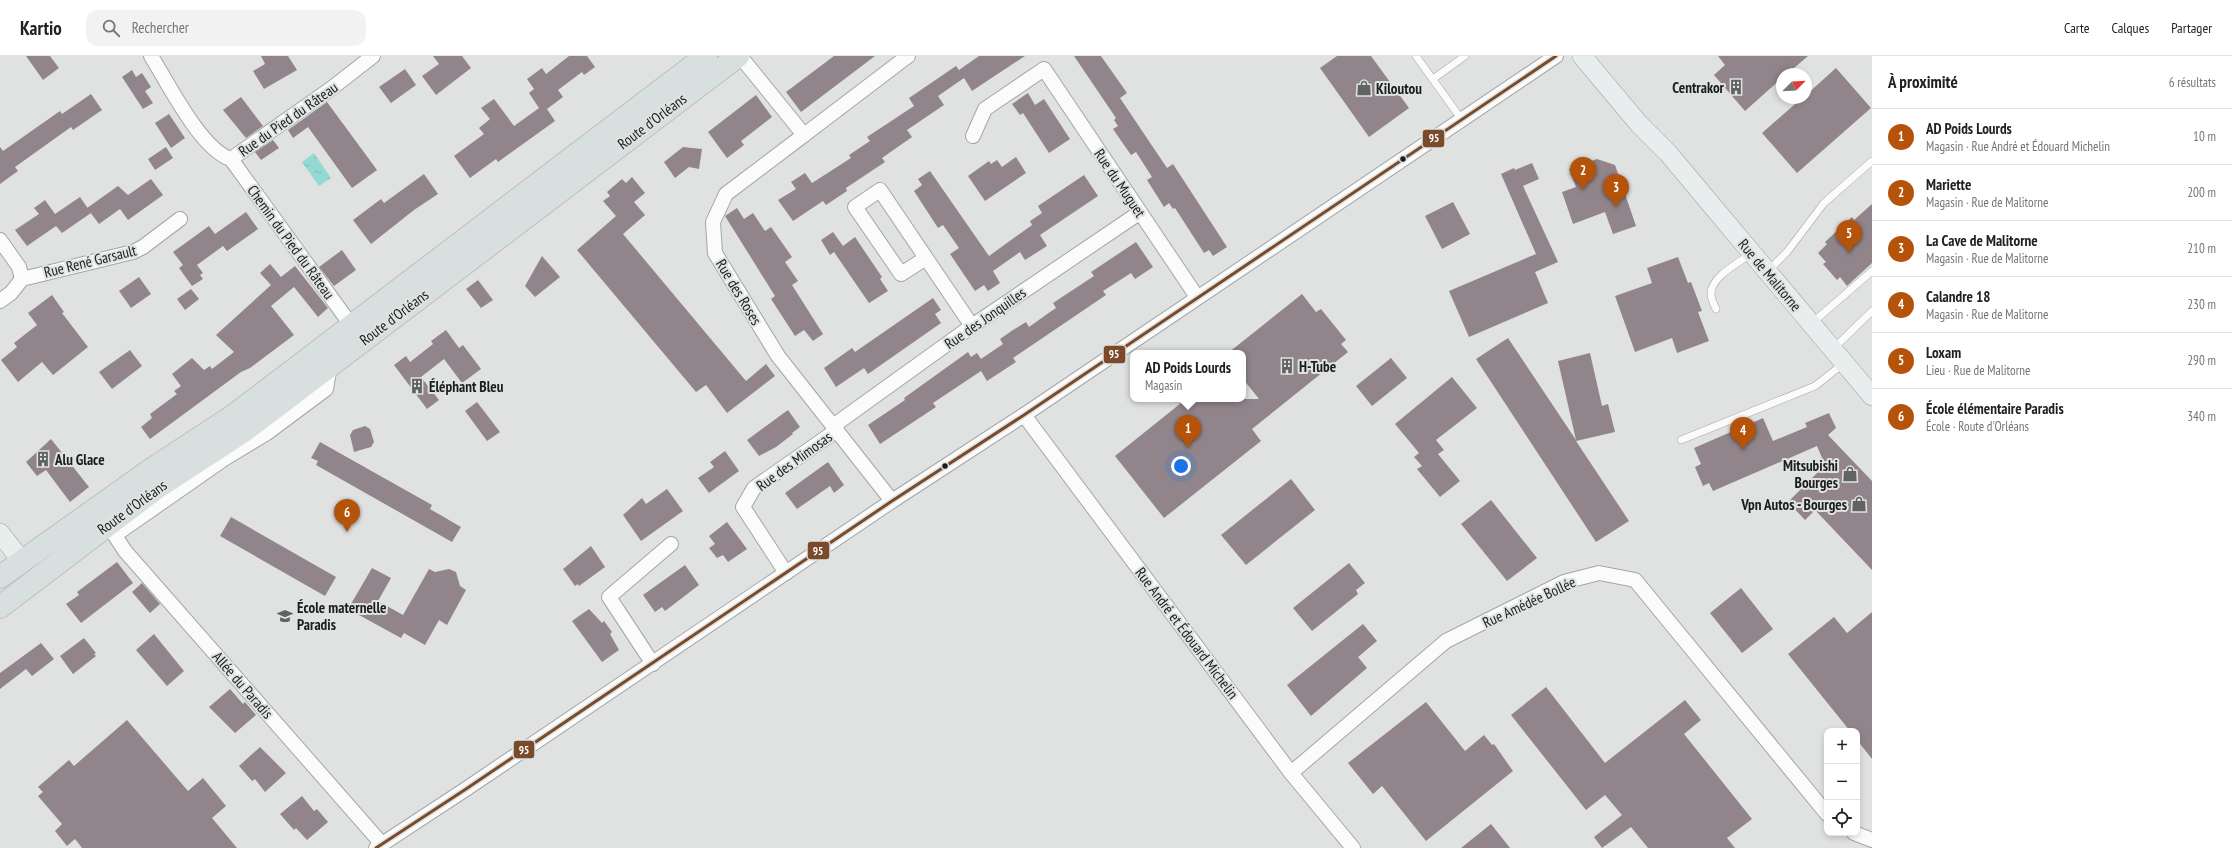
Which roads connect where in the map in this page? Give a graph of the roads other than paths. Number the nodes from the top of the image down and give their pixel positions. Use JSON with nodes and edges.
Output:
{"nodes":[{"id":1,"x":151,"y":56,"type":"edge"},
{"id":2,"x":373,"y":56,"type":"edge"},
{"id":3,"x":706,"y":56,"type":"edge"},
{"id":4,"x":739,"y":56,"type":"edge"},
{"id":5,"x":908,"y":56,"type":"edge"},
{"id":6,"x":1416,"y":56,"type":"edge"},
{"id":7,"x":1465,"y":56,"type":"edge"},
{"id":8,"x":1556,"y":56,"type":"edge"},
{"id":9,"x":1582,"y":56,"type":"edge"},
{"id":10,"x":1598,"y":56,"type":"edge"},
{"id":11,"x":1433,"y":79,"type":"junction"},
{"id":12,"x":1462,"y":120,"type":"junction"},
{"id":13,"x":804,"y":135,"type":"junction"},
{"id":14,"x":973,"y":136,"type":"dead end"},
{"id":15,"x":1668,"y":153,"type":"junction"},
{"id":16,"x":231,"y":159,"type":"junction"},
{"id":17,"x":1872,"y":161,"type":"edge"},
{"id":18,"x":1139,"y":213,"type":"junction"},
{"id":19,"x":180,"y":219,"type":"dead end"},
{"id":20,"x":0,"y":240,"type":"edge"},
{"id":21,"x":1752,"y":253,"type":"junction"},
{"id":22,"x":926,"y":258,"type":"junction"},
{"id":23,"x":1872,"y":271,"type":"edge"},
{"id":24,"x":1768,"y":272,"type":"junction"},
{"id":25,"x":22,"y":279,"type":"junction"},
{"id":26,"x":1197,"y":297,"type":"junction"},
{"id":27,"x":0,"y":301,"type":"edge"},
{"id":28,"x":1716,"y":309,"type":"dead end"},
{"id":29,"x":1872,"y":311,"type":"edge"},
{"id":30,"x":1811,"y":324,"type":"junction"},
{"id":31,"x":351,"y":325,"type":"junction"},
{"id":32,"x":972,"y":326,"type":"junction"},
{"id":33,"x":1838,"y":357,"type":"junction"},
{"id":34,"x":1872,"y":396,"type":"edge"},
{"id":35,"x":1024,"y":415,"type":"junction"},
{"id":36,"x":835,"y":428,"type":"junction"},
{"id":37,"x":1681,"y":440,"type":"dead end"},
{"id":38,"x":892,"y":501,"type":"junction"},
{"id":39,"x":111,"y":530,"type":"junction"},
{"id":40,"x":0,"y":533,"type":"edge"},
{"id":41,"x":671,"y":544,"type":"dead end"},
{"id":42,"x":22,"y":560,"type":"junction"},
{"id":43,"x":45,"y":572,"type":"junction"},
{"id":44,"x":786,"y":573,"type":"junction"},
{"id":45,"x":0,"y":576,"type":"edge"},
{"id":46,"x":0,"y":592,"type":"edge"},
{"id":47,"x":0,"y":607,"type":"edge"},
{"id":48,"x":653,"y":664,"type":"junction"},
{"id":49,"x":1292,"y":773,"type":"junction"},
{"id":50,"x":1824,"y":810,"type":"edge"},
{"id":51,"x":1860,"y":835,"type":"edge"},
{"id":52,"x":1872,"y":840,"type":"edge"},
{"id":53,"x":382,"y":847,"type":"edge"},
{"id":54,"x":1353,"y":848,"type":"edge"}],
"edges":[{"from":1,"to":16,"type":"street","name":"Rue du Pied du Râteau"},
{"from":2,"to":16,"type":"street","name":"Rue du Pied du Râteau"},
{"from":3,"to":31,"type":"main road","name":"Route d'Orléans"},
{"from":4,"to":13,"type":"street"},
{"from":4,"to":39,"type":"main road","name":"Route d'Orléans"},
{"from":5,"to":13,"type":"street","name":"Rue des Roses"},
{"from":6,"to":11,"type":"lane"},
{"from":7,"to":11,"type":"lane"},
{"from":8,"to":12,"type":"street"},
{"from":9,"to":15,"type":"main road","name":"Rue de Malitorne"},
{"from":10,"to":15,"type":"main road","name":"Rue de Malitorne"},
{"from":11,"to":12,"type":"lane"},
{"from":12,"to":26,"type":"street"},
{"from":13,"to":36,"type":"street","name":"Rue des Roses"},
{"from":14,"to":18,"type":"street","name":"Rue du Muguet"},
{"from":15,"to":21,"type":"main road","name":"Rue de Malitorne"},
{"from":16,"to":31,"type":"street","name":"Chemin du Pied du Râteau"},
{"from":17,"to":24,"type":"lane"},
{"from":18,"to":26,"type":"street","name":"Rue du Muguet"},
{"from":18,"to":32,"type":"street","name":"Rue des Jonquilles"},
{"from":19,"to":25,"type":"street","name":"Rue René Garsault"},
{"from":20,"to":25,"type":"street"},
{"from":21,"to":24,"type":"main road","name":"Rue de Malitorne"},
{"from":21,"to":28,"type":"lane"},
{"from":22,"to":22,"type":"street"},
{"from":22,"to":32,"type":"street"},
{"from":23,"to":30,"type":"lane"},
{"from":24,"to":30,"type":"main road","name":"Rue de Malitorne"},
{"from":25,"to":27,"type":"street"},
{"from":26,"to":35,"type":"street"},
{"from":29,"to":33,"type":"lane"},
{"from":30,"to":33,"type":"main road","name":"Rue de Malitorne"},
{"from":31,"to":42,"type":"main road","name":"Route d'Orléans"},
{"from":32,"to":36,"type":"street","name":"Rue des Jonquilles"},
{"from":33,"to":34,"type":"main road","name":"Rue de Malitorne"},
{"from":33,"to":37,"type":"lane"},
{"from":35,"to":38,"type":"street"},
{"from":35,"to":49,"type":"street","name":"Rue André et Édouard Michelin"},
{"from":36,"to":38,"type":"street","name":"Rue des Roses"},
{"from":36,"to":44,"type":"street","name":"Rue des Mimosas"},
{"from":38,"to":44,"type":"street"},
{"from":39,"to":43,"type":"main road","name":"Route d'Orléans"},
{"from":39,"to":53,"type":"street","name":"Allée du Paradis"},
{"from":40,"to":42,"type":"main road"},
{"from":41,"to":48,"type":"street"},
{"from":42,"to":43,"type":"main road"},
{"from":42,"to":45,"type":"main road","name":"Route d'Orléans"},
{"from":42,"to":46,"type":"main road"},
{"from":43,"to":47,"type":"main road","name":"Route d'Orléans"},
{"from":44,"to":48,"type":"street"},
{"from":48,"to":53,"type":"street"},
{"from":49,"to":50,"type":"street","name":"Rue Amédée Bollée"},
{"from":49,"to":54,"type":"street","name":"Rue André et Édouard Michelin"},
{"from":51,"to":52,"type":"street"}]}
